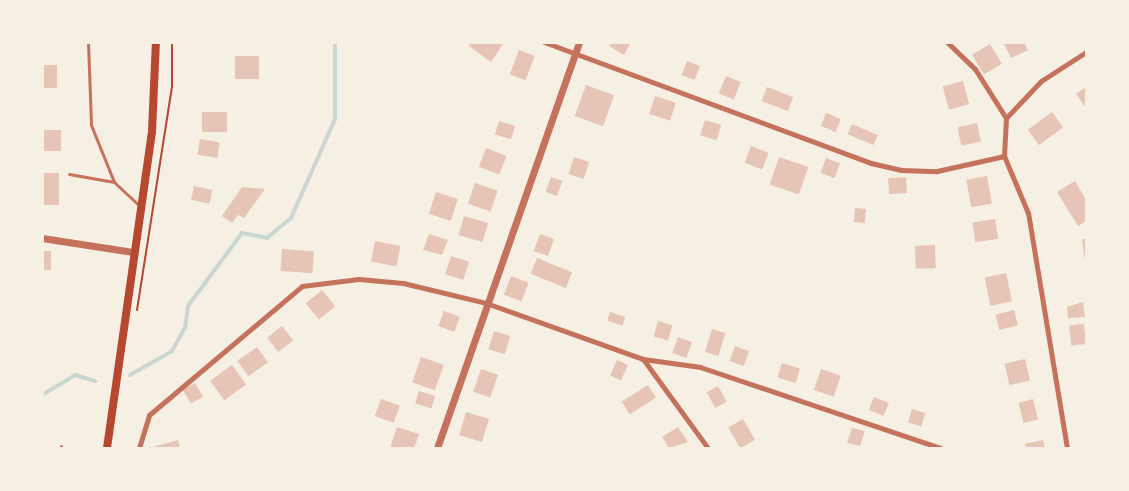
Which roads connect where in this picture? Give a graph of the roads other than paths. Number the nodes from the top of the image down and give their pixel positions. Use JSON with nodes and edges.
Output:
{"nodes":[{"id":1,"x":88,"y":42,"type":"edge"},
{"id":2,"x":156,"y":42,"type":"edge"},
{"id":3,"x":544,"y":42,"type":"edge"},
{"id":4,"x":579,"y":42,"type":"edge"},
{"id":5,"x":948,"y":42,"type":"edge"},
{"id":6,"x":1086,"y":52,"type":"edge"},
{"id":7,"x":572,"y":54,"type":"junction"},
{"id":8,"x":1006,"y":118,"type":"junction"},
{"id":9,"x":1004,"y":156,"type":"junction"},
{"id":10,"x":69,"y":174,"type":"dead end"},
{"id":11,"x":114,"y":182,"type":"junction"},
{"id":12,"x":142,"y":207,"type":"junction"},
{"id":13,"x":42,"y":238,"type":"edge"},
{"id":14,"x":133,"y":252,"type":"junction"},
{"id":15,"x":486,"y":303,"type":"junction"},
{"id":16,"x":643,"y":359,"type":"junction"},
{"id":17,"x":107,"y":448,"type":"edge"},
{"id":18,"x":138,"y":448,"type":"edge"},
{"id":19,"x":436,"y":448,"type":"edge"},
{"id":20,"x":708,"y":448,"type":"edge"},
{"id":21,"x":941,"y":448,"type":"edge"},
{"id":22,"x":1067,"y":448,"type":"edge"}],
"edges":[{"from":1,"to":11,"type":"lane"},
{"from":2,"to":12,"type":"main road"},
{"from":3,"to":7,"type":"street"},
{"from":4,"to":7,"type":"street"},
{"from":5,"to":8,"type":"street"},
{"from":6,"to":8,"type":"street"},
{"from":7,"to":9,"type":"street"},
{"from":7,"to":15,"type":"street"},
{"from":8,"to":9,"type":"street"},
{"from":9,"to":22,"type":"street"},
{"from":10,"to":11,"type":"lane"},
{"from":11,"to":12,"type":"lane"},
{"from":12,"to":14,"type":"main road"},
{"from":13,"to":14,"type":"street"},
{"from":14,"to":17,"type":"main road"},
{"from":15,"to":16,"type":"street"},
{"from":15,"to":18,"type":"street"},
{"from":15,"to":19,"type":"street"},
{"from":16,"to":20,"type":"street"},
{"from":16,"to":21,"type":"street"}]}
